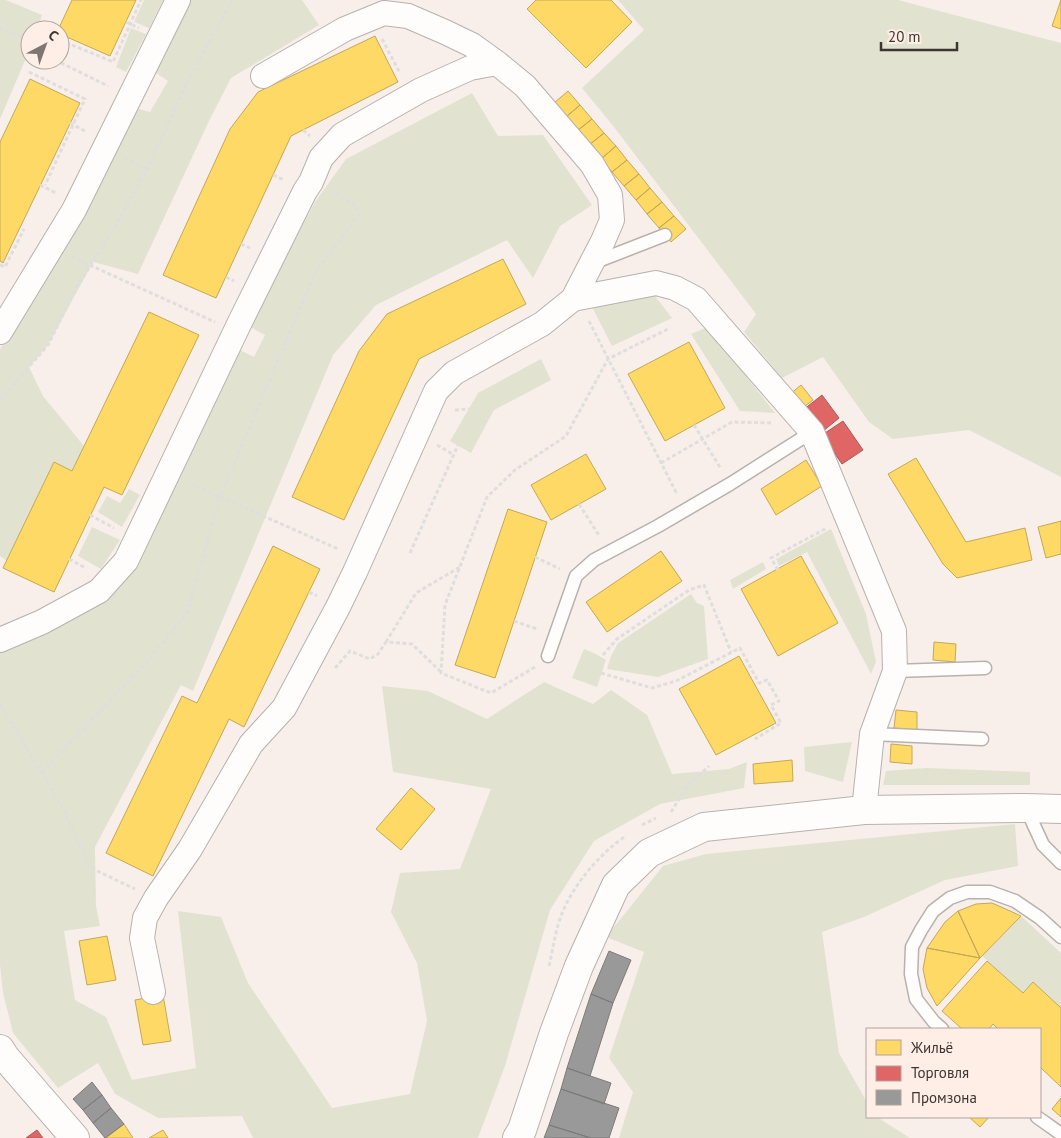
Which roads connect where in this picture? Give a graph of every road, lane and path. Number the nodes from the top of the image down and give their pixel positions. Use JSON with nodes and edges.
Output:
{"nodes":[{"id":1,"x":141,"y":0,"type":"edge"},
{"id":2,"x":178,"y":0,"type":"edge"},
{"id":3,"x":232,"y":0,"type":"edge"},
{"id":4,"x":0,"y":28,"type":"edge"},
{"id":5,"x":20,"y":36,"type":"edge"},
{"id":6,"x":381,"y":38,"type":"dead end"},
{"id":7,"x":70,"y":44,"type":"edge"},
{"id":8,"x":497,"y":63,"type":"junction"},
{"id":9,"x":70,"y":67,"type":"edge"},
{"id":10,"x":29,"y":72,"type":"dead end"},
{"id":11,"x":263,"y":76,"type":"dead end"},
{"id":12,"x":402,"y":76,"type":"dead end"},
{"id":13,"x":112,"y":88,"type":"dead end"},
{"id":14,"x":45,"y":185,"type":"dead end"},
{"id":15,"x":354,"y":203,"type":"dead end"},
{"id":16,"x":24,"y":229,"type":"dead end"},
{"id":17,"x":665,"y":235,"type":"dead end"},
{"id":18,"x":51,"y":248,"type":"junction"},
{"id":19,"x":591,"y":264,"type":"junction"},
{"id":20,"x":0,"y":265,"type":"edge"},
{"id":21,"x":575,"y":299,"type":"junction"},
{"id":22,"x":218,"y":324,"type":"dead end"},
{"id":23,"x":668,"y":329,"type":"dead end"},
{"id":24,"x":0,"y":332,"type":"edge"},
{"id":25,"x":608,"y":359,"type":"junction"},
{"id":26,"x":0,"y":400,"type":"edge"},
{"id":27,"x":694,"y":425,"type":"dead end"},
{"id":28,"x":809,"y":428,"type":"junction"},
{"id":29,"x":703,"y":439,"type":"junction"},
{"id":30,"x":458,"y":445,"type":"dead end"},
{"id":31,"x":661,"y":463,"type":"junction"},
{"id":32,"x":167,"y":473,"type":"junction"},
{"id":33,"x":730,"y":484,"type":"junction"},
{"id":34,"x":220,"y":497,"type":"junction"},
{"id":35,"x":579,"y":504,"type":"dead end"},
{"id":36,"x":685,"y":510,"type":"junction"},
{"id":37,"x":90,"y":515,"type":"dead end"},
{"id":38,"x":827,"y":528,"type":"dead end"},
{"id":39,"x":121,"y":532,"type":"dead end"},
{"id":40,"x":609,"y":552,"type":"junction"},
{"id":41,"x":410,"y":553,"type":"dead end"},
{"id":42,"x":535,"y":557,"type":"dead end"},
{"id":43,"x":360,"y":558,"type":"junction"},
{"id":44,"x":460,"y":567,"type":"junction"},
{"id":45,"x":778,"y":570,"type":"dead end"},
{"id":46,"x":576,"y":576,"type":"junction"},
{"id":47,"x":514,"y":621,"type":"dead end"},
{"id":48,"x":555,"y":636,"type":"junction"},
{"id":49,"x":0,"y":640,"type":"edge"},
{"id":50,"x":386,"y":642,"type":"junction"},
{"id":51,"x":731,"y":652,"type":"junction"},
{"id":52,"x":603,"y":655,"type":"dead end"},
{"id":53,"x":548,"y":656,"type":"joint"},
{"id":54,"x":311,"y":657,"type":"junction"},
{"id":55,"x":985,"y":668,"type":"dead end"},
{"id":56,"x":895,"y":671,"type":"junction"},
{"id":57,"x":441,"y":673,"type":"junction"},
{"id":58,"x":601,"y":673,"type":"dead end"},
{"id":59,"x":0,"y":704,"type":"edge"},
{"id":60,"x":872,"y":734,"type":"junction"},
{"id":61,"x":755,"y":739,"type":"dead end"},
{"id":62,"x":982,"y":739,"type":"dead end"},
{"id":63,"x":709,"y":766,"type":"dead end"},
{"id":64,"x":42,"y":772,"type":"junction"},
{"id":65,"x":1026,"y":808,"type":"junction"},
{"id":66,"x":1061,"y":809,"type":"edge"},
{"id":67,"x":864,"y":810,"type":"junction"},
{"id":68,"x":671,"y":812,"type":"dead end"},
{"id":69,"x":1061,"y":863,"type":"edge"},
{"id":70,"x":156,"y":898,"type":"junction"},
{"id":71,"x":1061,"y":937,"type":"edge"},
{"id":72,"x":153,"y":992,"type":"dead end"},
{"id":73,"x":941,"y":1028,"type":"edge"},
{"id":74,"x":0,"y":1049,"type":"edge"},
{"id":75,"x":1038,"y":1118,"type":"edge"},
{"id":76,"x":1061,"y":1134,"type":"edge"},
{"id":77,"x":75,"y":1138,"type":"edge"},
{"id":78,"x":517,"y":1138,"type":"edge"}],
"edges":[{"from":1,"to":7,"type":"path"},
{"from":2,"to":18,"type":"street"},
{"from":3,"to":26,"type":"path"},
{"from":4,"to":5,"type":"path"},
{"from":6,"to":12,"type":"path"},
{"from":8,"to":11,"type":"street"},
{"from":8,"to":19,"type":"street"},
{"from":8,"to":32,"type":"street"},
{"from":9,"to":13,"type":"path"},
{"from":10,"to":14,"type":"path"},
{"from":15,"to":34,"type":"path"},
{"from":16,"to":20,"type":"path"},
{"from":17,"to":19,"type":"lane"},
{"from":18,"to":22,"type":"path"},
{"from":18,"to":24,"type":"street"},
{"from":19,"to":21,"type":"street"},
{"from":21,"to":25,"type":"path"},
{"from":21,"to":28,"type":"street"},
{"from":21,"to":43,"type":"street"},
{"from":23,"to":25,"type":"path"},
{"from":25,"to":31,"type":"path"},
{"from":25,"to":44,"type":"path"},
{"from":27,"to":29,"type":"path"},
{"from":28,"to":29,"type":"path"},
{"from":28,"to":33,"type":"lane"},
{"from":28,"to":56,"type":"street"},
{"from":29,"to":31,"type":"path"},
{"from":29,"to":33,"type":"path"},
{"from":30,"to":41,"type":"path"},
{"from":31,"to":36,"type":"path"},
{"from":32,"to":34,"type":"path"},
{"from":32,"to":49,"type":"street"},
{"from":33,"to":36,"type":"lane"},
{"from":34,"to":43,"type":"path"},
{"from":34,"to":64,"type":"path"},
{"from":35,"to":40,"type":"path"},
{"from":36,"to":40,"type":"lane"},
{"from":37,"to":39,"type":"path"},
{"from":38,"to":45,"type":"path"},
{"from":40,"to":46,"type":"lane"},
{"from":42,"to":46,"type":"path"},
{"from":43,"to":54,"type":"street"},
{"from":44,"to":50,"type":"path"},
{"from":44,"to":57,"type":"path"},
{"from":46,"to":48,"type":"lane"},
{"from":47,"to":48,"type":"path"},
{"from":48,"to":53,"type":"lane"},
{"from":50,"to":54,"type":"path"},
{"from":50,"to":57,"type":"path"},
{"from":51,"to":52,"type":"path"},
{"from":51,"to":58,"type":"path"},
{"from":51,"to":61,"type":"path"},
{"from":53,"to":57,"type":"path"},
{"from":54,"to":70,"type":"street"},
{"from":55,"to":56,"type":"lane"},
{"from":56,"to":60,"type":"street"},
{"from":59,"to":64,"type":"path"},
{"from":60,"to":62,"type":"lane"},
{"from":60,"to":67,"type":"street"},
{"from":63,"to":68,"type":"path"},
{"from":64,"to":70,"type":"path"},
{"from":65,"to":66,"type":"street"},
{"from":65,"to":67,"type":"street"},
{"from":65,"to":69,"type":"lane"},
{"from":67,"to":78,"type":"street"},
{"from":70,"to":72,"type":"street"},
{"from":71,"to":73,"type":"lane"},
{"from":74,"to":77,"type":"street"},
{"from":75,"to":76,"type":"lane"}]}
